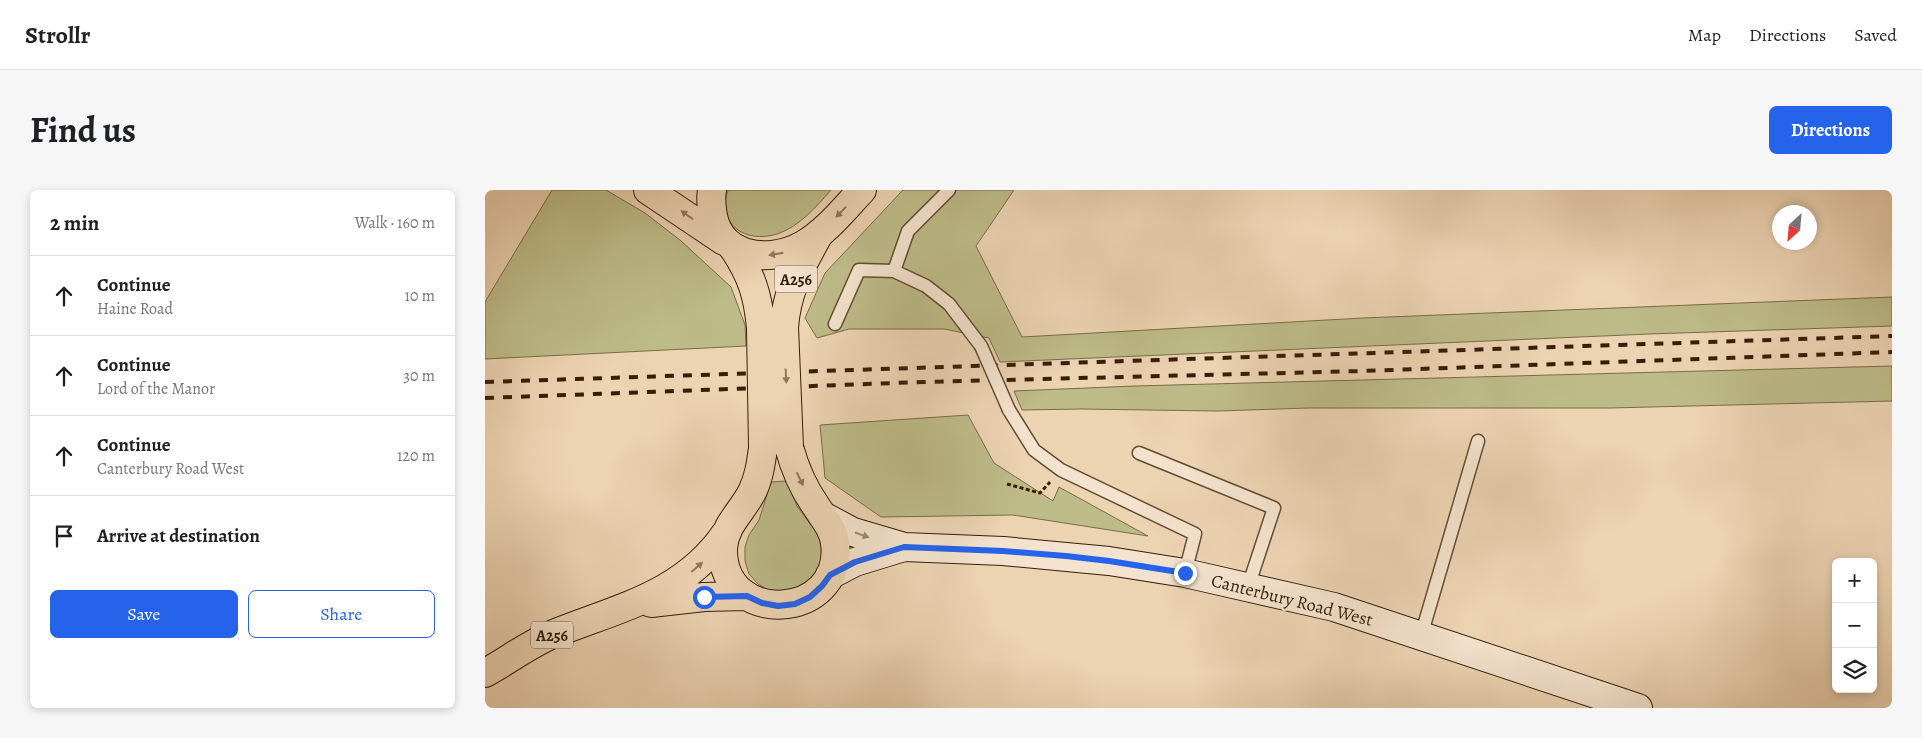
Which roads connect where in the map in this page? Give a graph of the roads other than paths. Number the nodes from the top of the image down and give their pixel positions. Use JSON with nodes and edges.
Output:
{"nodes":[{"id":1,"x":648,"y":190,"type":"edge"},
{"id":2,"x":712,"y":190,"type":"edge"},
{"id":3,"x":862,"y":190,"type":"edge"},
{"id":4,"x":949,"y":190,"type":"edge"},
{"id":5,"x":819,"y":234,"type":"junction"},
{"id":6,"x":729,"y":245,"type":"junction"},
{"id":7,"x":894,"y":272,"type":"junction"},
{"id":8,"x":835,"y":324,"type":"dead end"},
{"id":9,"x":773,"y":328,"type":"junction"},
{"id":10,"x":1478,"y":441,"type":"dead end"},
{"id":11,"x":776,"y":448,"type":"junction"},
{"id":12,"x":1139,"y":453,"type":"dead end"},
{"id":13,"x":820,"y":511,"type":"junction"},
{"id":14,"x":726,"y":533,"type":"junction"},
{"id":15,"x":904,"y":547,"type":"junction"},
{"id":16,"x":1185,"y":573,"type":"junction"},
{"id":17,"x":830,"y":575,"type":"junction"},
{"id":18,"x":1248,"y":587,"type":"junction"},
{"id":19,"x":747,"y":596,"type":"junction"},
{"id":20,"x":625,"y":608,"type":"junction"},
{"id":21,"x":1421,"y":636,"type":"junction"},
{"id":22,"x":485,"y":674,"type":"edge"},
{"id":23,"x":1638,"y":708,"type":"edge"}],
"edges":[{"from":6,"to":1,"type":"main road","one_way":true},
{"from":2,"to":6,"type":"main road"},
{"from":3,"to":5,"type":"main road","one_way":true},
{"from":4,"to":7,"type":"lane"},
{"from":5,"to":6,"type":"main road","one_way":true},
{"from":5,"to":9,"type":"main road","number":"A256"},
{"from":6,"to":9,"type":"main road","number":"A256"},
{"from":7,"to":8,"type":"lane"},
{"from":7,"to":16,"type":"lane","bridge":true},
{"from":9,"to":11,"type":"main road","number":"A256","bridge":true},
{"from":10,"to":21,"type":"lane"},
{"from":11,"to":13,"type":"main road","number":"A256","one_way":true},
{"from":11,"to":14,"type":"main road","number":"A256"},
{"from":12,"to":18,"type":"lane"},
{"from":13,"to":15,"type":"street","name":"Canterbury Road West","one_way":true},
{"from":13,"to":17,"type":"main road","number":"A256"},
{"from":14,"to":19,"type":"main road","number":"A256"},
{"from":20,"to":14,"type":"main road","number":"A256","one_way":true},
{"from":15,"to":16,"type":"street","name":"Canterbury Road West"},
{"from":15,"to":17,"type":"street","name":"Canterbury Road West"},
{"from":16,"to":18,"type":"street","name":"Canterbury Road West"},
{"from":17,"to":19,"type":"main road","number":"A256"},
{"from":18,"to":21,"type":"street","name":"Canterbury Road West"},
{"from":19,"to":20,"type":"main road","number":"A256"},
{"from":20,"to":22,"type":"main road","number":"A256"},
{"from":21,"to":23,"type":"street","name":"Canterbury Road West"}]}
